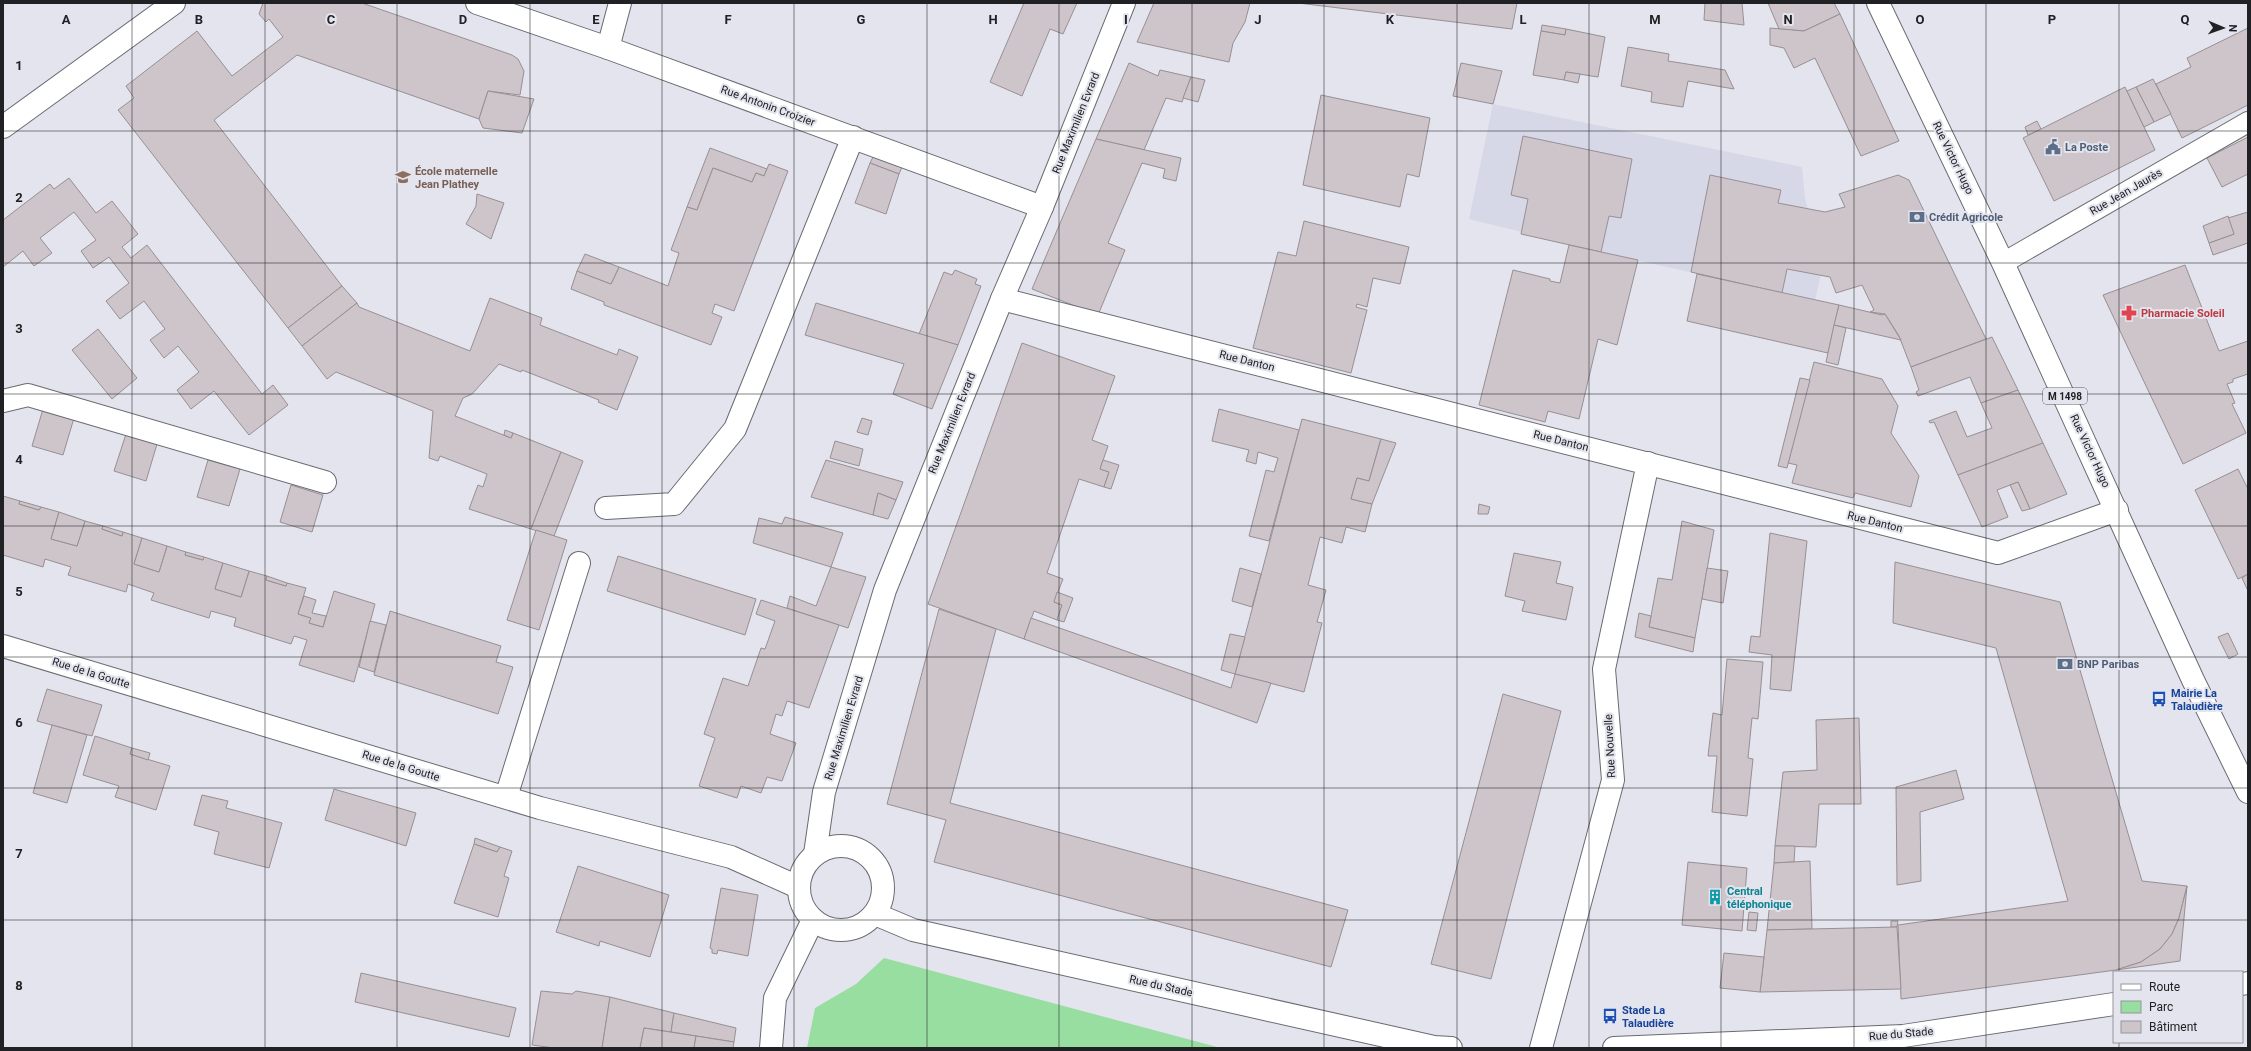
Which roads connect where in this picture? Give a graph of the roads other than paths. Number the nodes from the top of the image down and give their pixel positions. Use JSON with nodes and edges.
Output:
{"nodes":[{"id":1,"x":174,"y":3,"type":"edge"},
{"id":2,"x":477,"y":3,"type":"edge"},
{"id":3,"x":620,"y":3,"type":"edge"},
{"id":4,"x":1124,"y":3,"type":"edge"},
{"id":5,"x":1878,"y":3,"type":"edge"},
{"id":6,"x":498,"y":7,"type":"edge"},
{"id":7,"x":608,"y":48,"type":"junction"},
{"id":8,"x":5,"y":120,"type":"edge"},
{"id":9,"x":2248,"y":122,"type":"edge"},
{"id":10,"x":853,"y":137,"type":"junction"},
{"id":11,"x":1042,"y":206,"type":"junction"},
{"id":12,"x":2003,"y":262,"type":"junction"},
{"id":13,"x":1002,"y":299,"type":"junction"},
{"id":14,"x":3,"y":401,"type":"edge"},
{"id":15,"x":1648,"y":463,"type":"junction"},
{"id":16,"x":325,"y":482,"type":"dead end"},
{"id":17,"x":606,"y":508,"type":"dead end"},
{"id":18,"x":2117,"y":510,"type":"junction"},
{"id":19,"x":579,"y":564,"type":"dead end"},
{"id":20,"x":3,"y":646,"type":"edge"},
{"id":21,"x":2248,"y":792,"type":"edge"},
{"id":22,"x":506,"y":797,"type":"junction"},
{"id":23,"x":815,"y":854,"type":"junction"},
{"id":24,"x":798,"y":887,"type":"junction"},
{"id":25,"x":875,"y":914,"type":"junction"},
{"id":26,"x":813,"y":920,"type":"junction"},
{"id":27,"x":2113,"y":1004,"type":"edge"},
{"id":28,"x":771,"y":1048,"type":"edge"},
{"id":29,"x":1450,"y":1048,"type":"edge"},
{"id":30,"x":1541,"y":1048,"type":"edge"},
{"id":31,"x":1614,"y":1048,"type":"edge"}],
"edges":[{"from":1,"to":8,"type":"street"},
{"from":2,"to":6,"type":"street","name":"Rue Antonin Croizier"},
{"from":3,"to":7,"type":"street"},
{"from":4,"to":11,"type":"street","name":"Rue Maximilien Evrard"},
{"from":5,"to":12,"type":"street","name":"Rue Victor Hugo","number":"M 1498"},
{"from":6,"to":7,"type":"street","name":"Rue Antonin Croizier"},
{"from":7,"to":10,"type":"street","name":"Rue Antonin Croizier"},
{"from":9,"to":12,"type":"lane","name":"Rue Jean Jaurès"},
{"from":10,"to":11,"type":"street","name":"Rue Antonin Croizier"},
{"from":10,"to":17,"type":"street"},
{"from":11,"to":13,"type":"street","name":"Rue Maximilien Evrard"},
{"from":12,"to":18,"type":"street","name":"Rue Victor Hugo","number":"M 1498"},
{"from":13,"to":15,"type":"street","name":"Rue Danton"},
{"from":13,"to":23,"type":"street","name":"Rue Maximilien Evrard"},
{"from":14,"to":16,"type":"street"},
{"from":15,"to":18,"type":"street","name":"Rue Danton"},
{"from":15,"to":30,"type":"street","name":"Rue Nouvelle"},
{"from":18,"to":21,"type":"street","name":"Rue Victor Hugo","number":"M 1498"},
{"from":19,"to":22,"type":"street"},
{"from":20,"to":22,"type":"street","name":"Rue de la Goutte"},
{"from":22,"to":24,"type":"street","name":"Rue de la Goutte"},
{"from":23,"to":24,"type":"street","name":"Rue Maximilien Evrard"},
{"from":23,"to":25,"type":"street"},
{"from":24,"to":26,"type":"street"},
{"from":25,"to":26,"type":"street"},
{"from":25,"to":29,"type":"street","name":"Rue du Stade"},
{"from":26,"to":28,"type":"street"},
{"from":27,"to":31,"type":"street","name":"Rue du Stade"}]}
